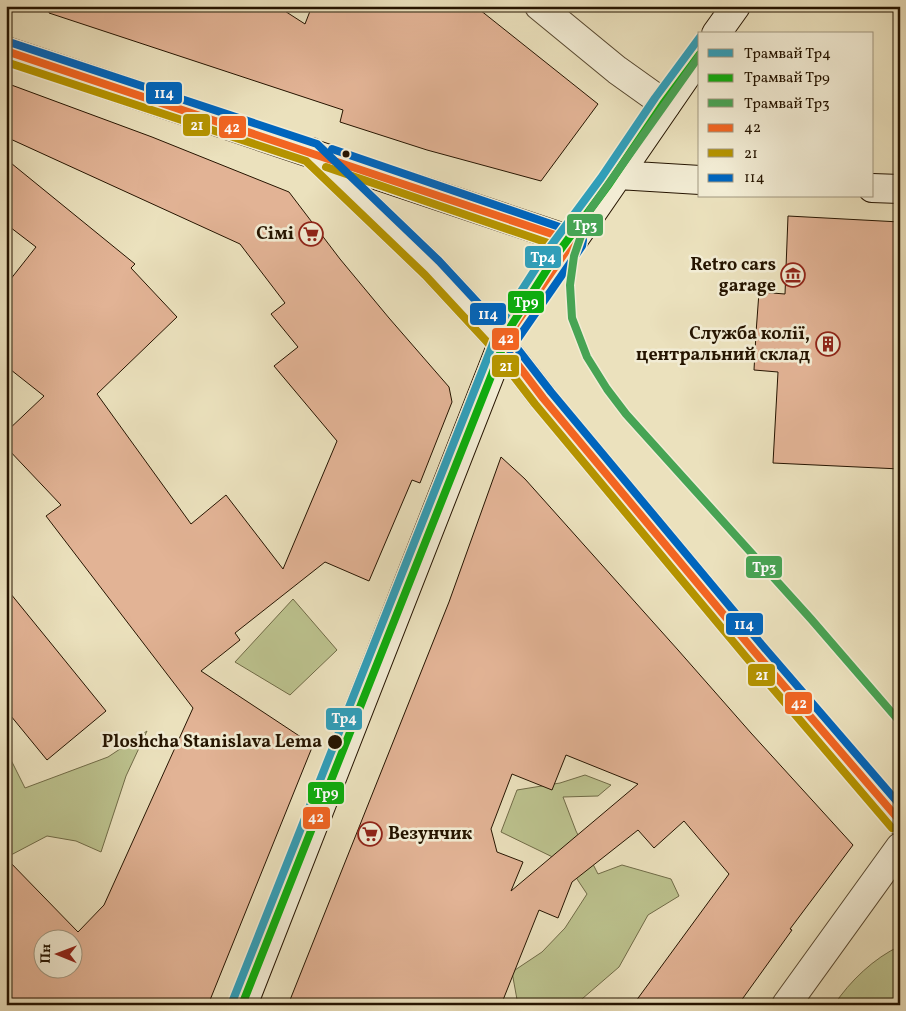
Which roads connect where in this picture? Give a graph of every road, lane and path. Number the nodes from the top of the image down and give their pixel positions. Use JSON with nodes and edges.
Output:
{"nodes":[{"id":1,"x":538,"y":6,"type":"edge"},
{"id":2,"x":736,"y":6,"type":"edge"},
{"id":3,"x":717,"y":32,"type":"edge"},
{"id":4,"x":6,"y":51,"type":"edge"},
{"id":5,"x":698,"y":59,"type":"edge"},
{"id":6,"x":666,"y":105,"type":"junction"},
{"id":7,"x":311,"y":152,"type":"junction"},
{"id":8,"x":618,"y":175,"type":"junction"},
{"id":9,"x":698,"y":180,"type":"edge"},
{"id":10,"x":874,"y":188,"type":"edge"},
{"id":11,"x":900,"y":190,"type":"edge"},
{"id":12,"x":573,"y":241,"type":"junction"},
{"id":13,"x":502,"y":344,"type":"junction"},
{"id":14,"x":900,"y":821,"type":"edge"},
{"id":15,"x":900,"y":847,"type":"edge"},
{"id":16,"x":244,"y":1005,"type":"edge"},
{"id":17,"x":786,"y":1005,"type":"edge"}],
"edges":[{"from":1,"to":6,"type":"main road"},
{"from":2,"to":3,"type":"main road"},
{"from":4,"to":7,"type":"main road"},
{"from":5,"to":6,"type":"main road"},
{"from":6,"to":8,"type":"main road"},
{"from":7,"to":12,"type":"main road"},
{"from":7,"to":13,"type":"main road"},
{"from":8,"to":9,"type":"main road"},
{"from":8,"to":12,"type":"main road"},
{"from":10,"to":11,"type":"main road"},
{"from":12,"to":13,"type":"main road"},
{"from":13,"to":14,"type":"main road"},
{"from":13,"to":16,"type":"main road"},
{"from":15,"to":17,"type":"main road"}]}
